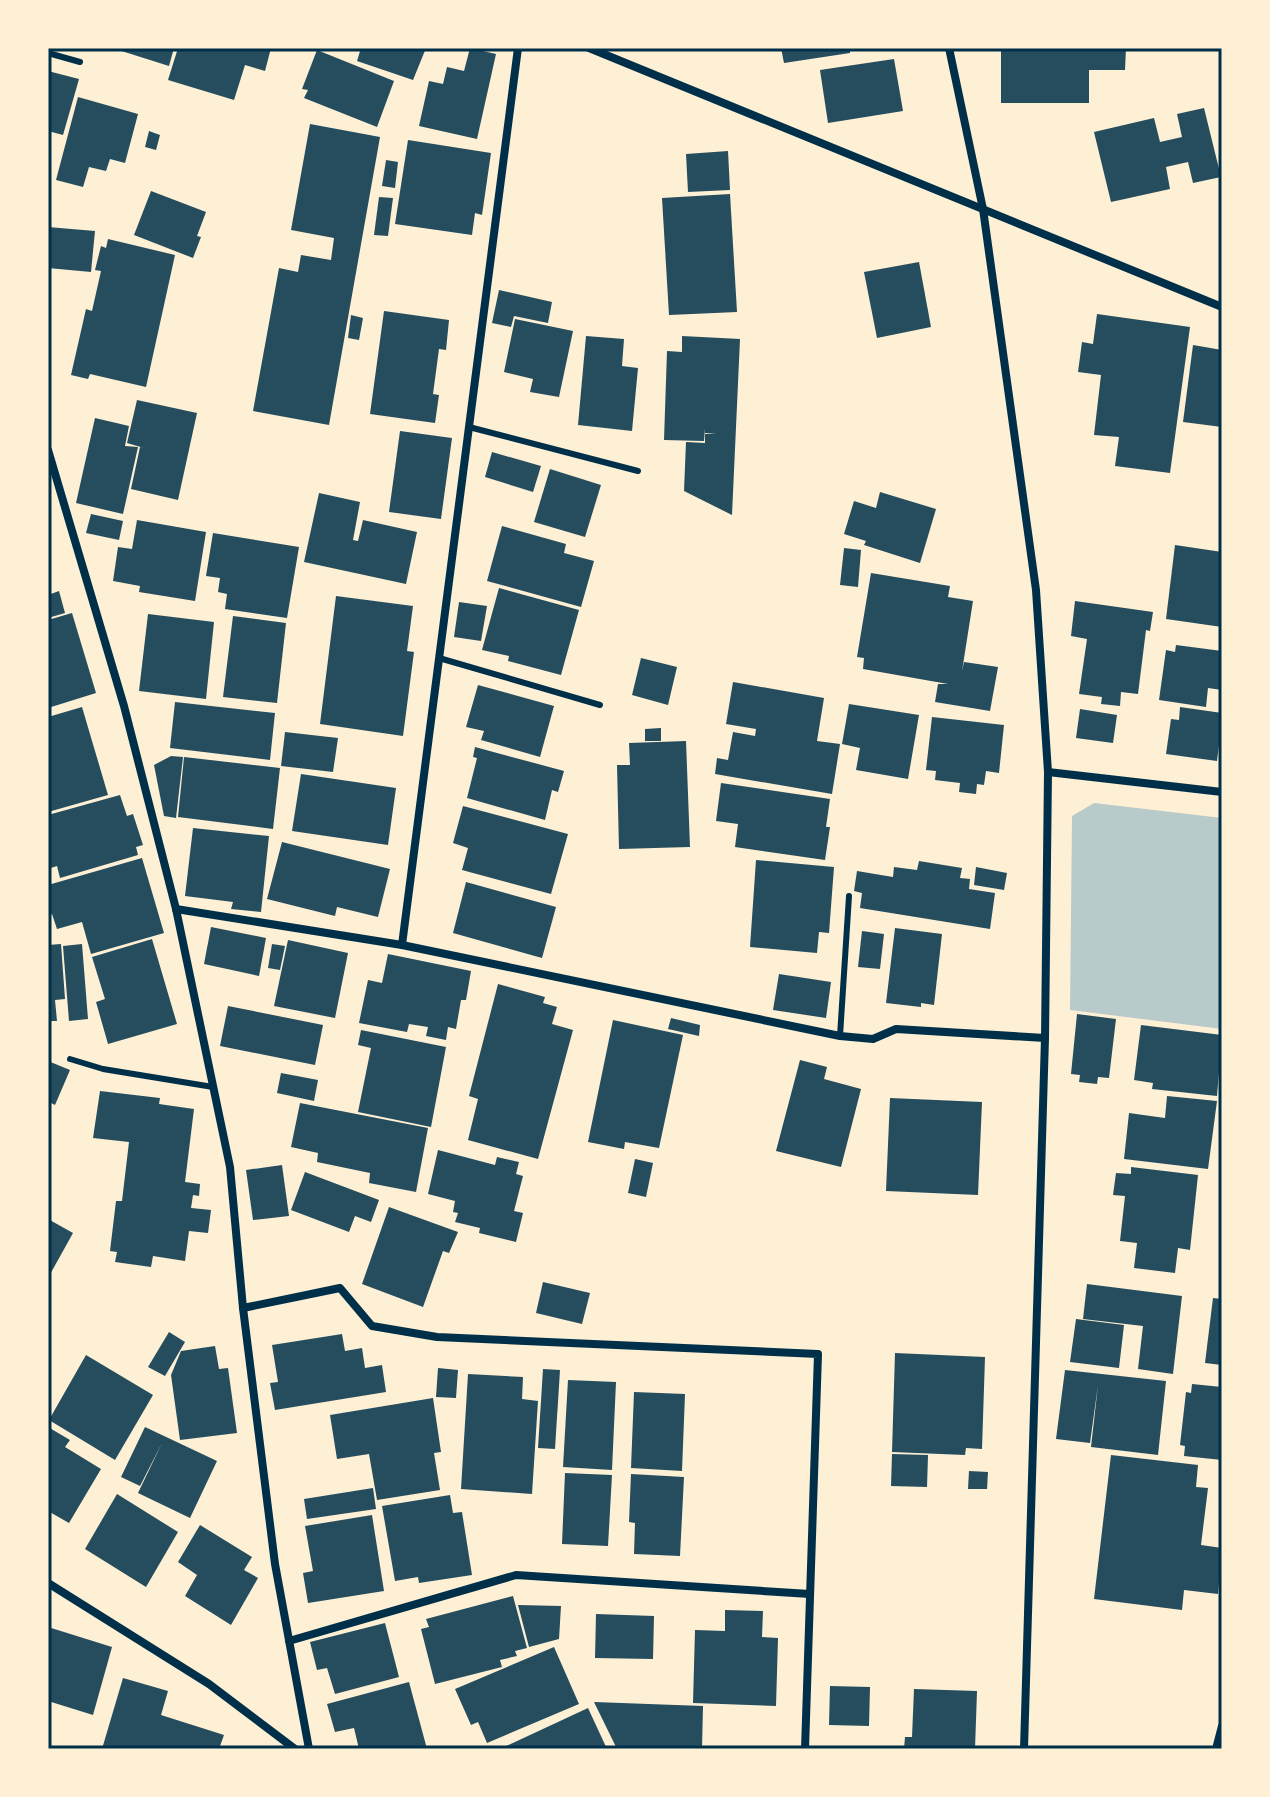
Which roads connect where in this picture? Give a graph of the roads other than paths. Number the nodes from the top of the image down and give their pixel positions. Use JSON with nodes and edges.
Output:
{"nodes":[{"id":1,"x":518,"y":48,"type":"edge"},
{"id":2,"x":589,"y":48,"type":"edge"},
{"id":3,"x":949,"y":48,"type":"edge"},
{"id":4,"x":48,"y":53,"type":"edge"},
{"id":5,"x":80,"y":62,"type":"dead end"},
{"id":6,"x":983,"y":209,"type":"junction"},
{"id":7,"x":1222,"y":307,"type":"edge"},
{"id":8,"x":469,"y":427,"type":"junction"},
{"id":9,"x":48,"y":450,"type":"edge"},
{"id":10,"x":638,"y":471,"type":"dead end"},
{"id":11,"x":439,"y":658,"type":"junction"},
{"id":12,"x":600,"y":705,"type":"dead end"},
{"id":13,"x":1048,"y":772,"type":"junction"},
{"id":14,"x":1222,"y":792,"type":"edge"},
{"id":15,"x":849,"y":896,"type":"dead end"},
{"id":16,"x":176,"y":909,"type":"junction"},
{"id":17,"x":402,"y":945,"type":"junction"},
{"id":18,"x":840,"y":1036,"type":"junction"},
{"id":19,"x":1045,"y":1038,"type":"junction"},
{"id":20,"x":70,"y":1059,"type":"dead end"},
{"id":21,"x":213,"y":1087,"type":"junction"},
{"id":22,"x":243,"y":1308,"type":"junction"},
{"id":23,"x":48,"y":1583,"type":"edge"},
{"id":24,"x":810,"y":1594,"type":"junction"},
{"id":25,"x":289,"y":1641,"type":"junction"},
{"id":26,"x":1222,"y":1726,"type":"edge"},
{"id":27,"x":311,"y":1748,"type":"edge"},
{"id":28,"x":295,"y":1749,"type":"edge"},
{"id":29,"x":805,"y":1749,"type":"edge"},
{"id":30,"x":1024,"y":1749,"type":"edge"},
{"id":31,"x":1216,"y":1749,"type":"edge"}],
"edges":[{"from":1,"to":8,"type":"street"},
{"from":2,"to":6,"type":"street"},
{"from":3,"to":6,"type":"street"},
{"from":4,"to":5,"type":"lane"},
{"from":6,"to":7,"type":"street"},
{"from":6,"to":13,"type":"street"},
{"from":8,"to":10,"type":"lane"},
{"from":8,"to":11,"type":"street"},
{"from":9,"to":16,"type":"street"},
{"from":11,"to":12,"type":"lane"},
{"from":11,"to":17,"type":"street"},
{"from":13,"to":14,"type":"street"},
{"from":13,"to":19,"type":"street"},
{"from":15,"to":18,"type":"lane"},
{"from":16,"to":17,"type":"street"},
{"from":16,"to":21,"type":"street"},
{"from":17,"to":18,"type":"street"},
{"from":18,"to":19,"type":"street"},
{"from":19,"to":30,"type":"street"},
{"from":20,"to":21,"type":"lane"},
{"from":21,"to":22,"type":"street"},
{"from":22,"to":24,"type":"street"},
{"from":22,"to":25,"type":"street"},
{"from":23,"to":28,"type":"street"},
{"from":24,"to":25,"type":"street"},
{"from":24,"to":29,"type":"street"},
{"from":25,"to":27,"type":"street"},
{"from":26,"to":31,"type":"street"}]}
